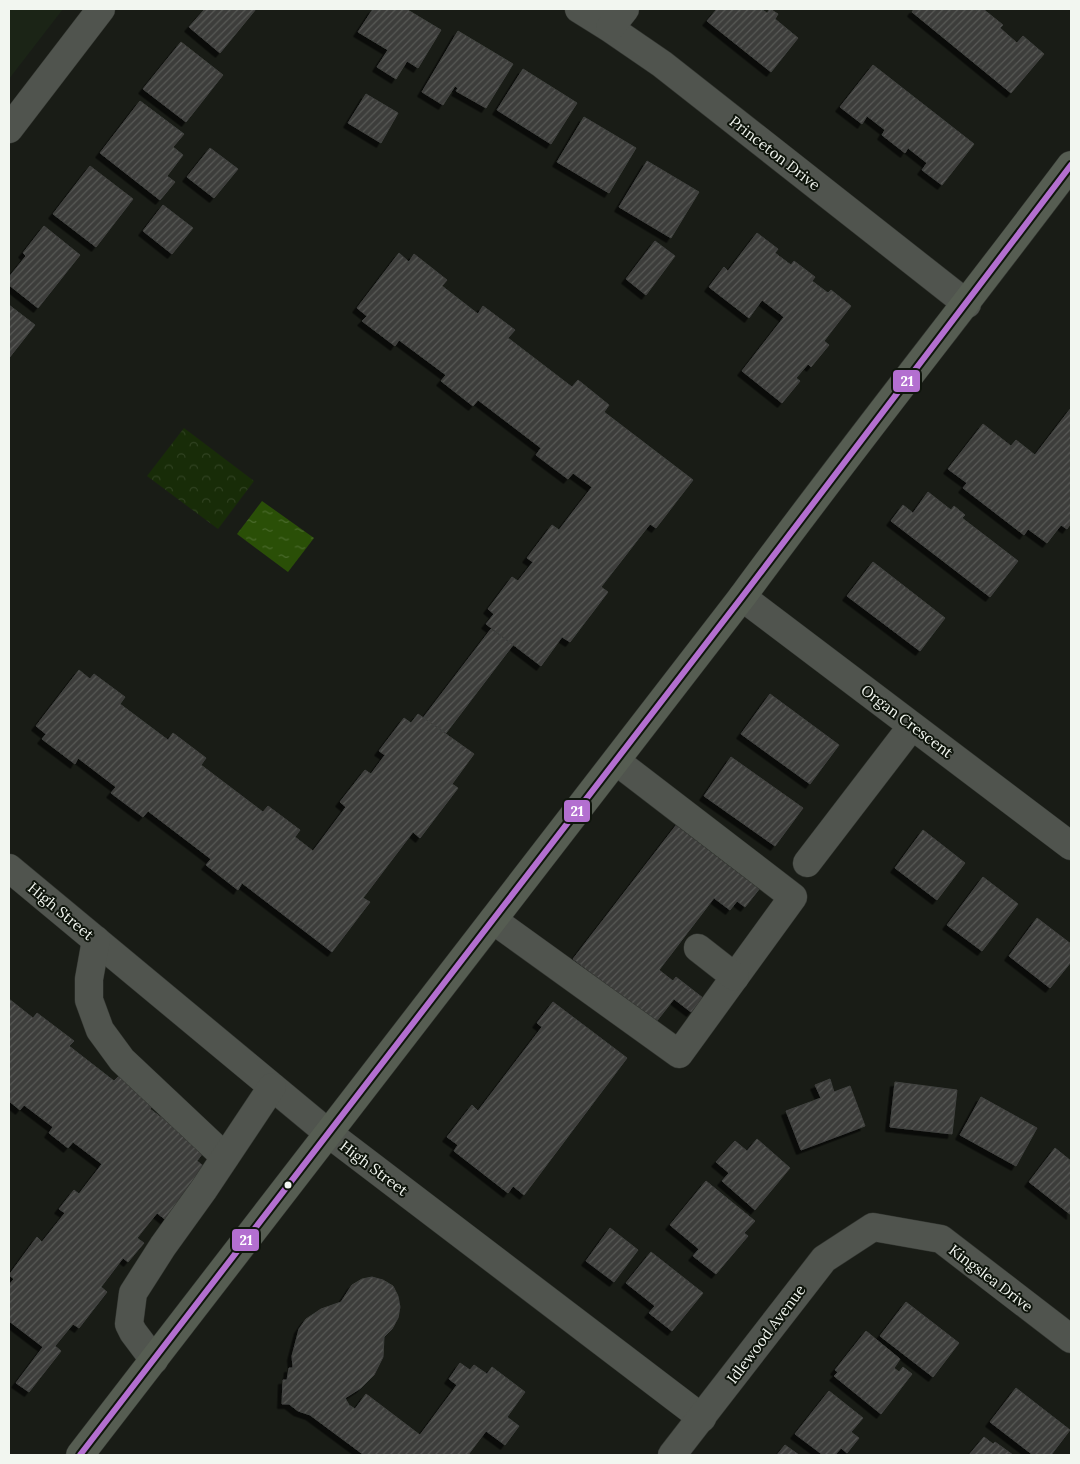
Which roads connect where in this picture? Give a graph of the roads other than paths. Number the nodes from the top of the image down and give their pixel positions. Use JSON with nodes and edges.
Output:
{"nodes":[{"id":1,"x":101,"y":9,"type":"edge"},
{"id":2,"x":579,"y":9,"type":"edge"},
{"id":3,"x":617,"y":18,"type":"edge"},
{"id":4,"x":9,"y":129,"type":"edge"},
{"id":5,"x":1071,"y":166,"type":"edge"},
{"id":6,"x":967,"y":304,"type":"junction"},
{"id":7,"x":742,"y":597,"type":"junction"},
{"id":8,"x":912,"y":726,"type":"junction"},
{"id":9,"x":616,"y":760,"type":"junction"},
{"id":10,"x":1071,"y":846,"type":"edge"},
{"id":11,"x":807,"y":863,"type":"dead end"},
{"id":12,"x":9,"y":868,"type":"edge"},
{"id":13,"x":493,"y":920,"type":"junction"},
{"id":14,"x":96,"y":940,"type":"junction"},
{"id":15,"x":698,"y":948,"type":"dead end"},
{"id":16,"x":735,"y":977,"type":"junction"},
{"id":17,"x":272,"y":1087,"type":"junction"},
{"id":18,"x":328,"y":1133,"type":"junction"},
{"id":19,"x":225,"y":1157,"type":"junction"},
{"id":20,"x":873,"y":1227,"type":"joint"},
{"id":21,"x":1071,"y":1339,"type":"edge"},
{"id":22,"x":154,"y":1360,"type":"junction"},
{"id":23,"x":702,"y":1418,"type":"junction"},
{"id":24,"x":80,"y":1455,"type":"edge"},
{"id":25,"x":672,"y":1455,"type":"edge"}],
"edges":[{"from":1,"to":4,"type":"street"},
{"from":2,"to":3,"type":"street","name":"Princeton Drive"},
{"from":3,"to":6,"type":"street","name":"Princeton Drive"},
{"from":5,"to":6,"type":"main road"},
{"from":6,"to":7,"type":"main road"},
{"from":7,"to":8,"type":"street","name":"Organ Crescent"},
{"from":7,"to":9,"type":"main road"},
{"from":8,"to":10,"type":"street","name":"Organ Crescent"},
{"from":8,"to":11,"type":"street"},
{"from":9,"to":13,"type":"main road"},
{"from":9,"to":16,"type":"street"},
{"from":12,"to":14,"type":"street","name":"High Street"},
{"from":13,"to":16,"type":"street"},
{"from":13,"to":18,"type":"main road"},
{"from":14,"to":17,"type":"street","name":"High Street"},
{"from":14,"to":19,"type":"street"},
{"from":15,"to":16,"type":"street"},
{"from":17,"to":18,"type":"street","name":"High Street"},
{"from":17,"to":19,"type":"street"},
{"from":18,"to":22,"type":"main road"},
{"from":18,"to":23,"type":"street","name":"High Street"},
{"from":19,"to":22,"type":"street"},
{"from":20,"to":21,"type":"street","name":"Kingslea Drive"},
{"from":20,"to":23,"type":"street","name":"Idlewood Avenue"},
{"from":22,"to":24,"type":"main road"},
{"from":23,"to":25,"type":"street","name":"Idlewood Avenue"}]}
